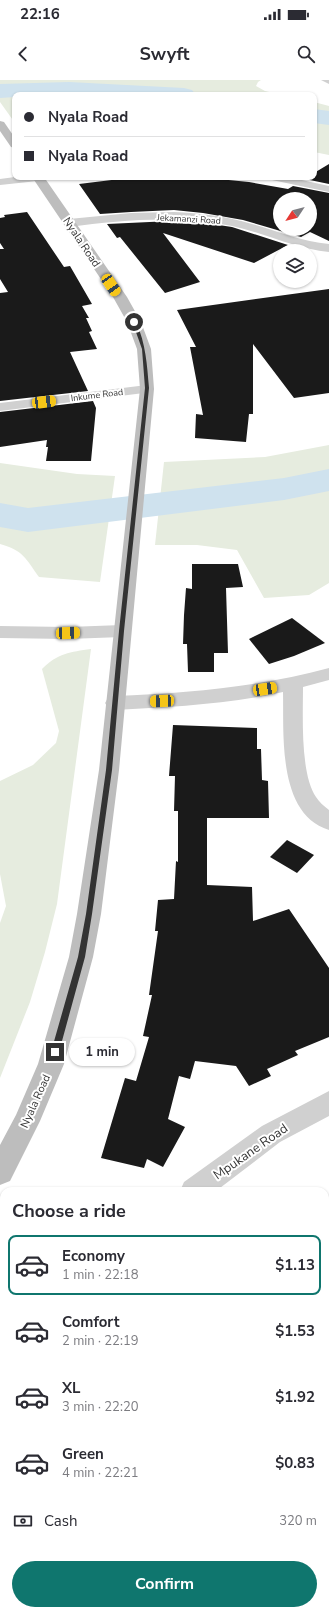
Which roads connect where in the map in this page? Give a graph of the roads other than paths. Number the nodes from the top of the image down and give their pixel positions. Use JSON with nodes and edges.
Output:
{"nodes":[{"id":1,"x":326,"y":80,"type":"edge"},
{"id":2,"x":329,"y":80,"type":"edge"},
{"id":3,"x":3,"y":128,"type":"edge"},
{"id":4,"x":12,"y":141,"type":"edge"},
{"id":5,"x":16,"y":180,"type":"edge"},
{"id":6,"x":43,"y":180,"type":"edge"},
{"id":7,"x":286,"y":180,"type":"edge"},
{"id":8,"x":0,"y":182,"type":"edge"},
{"id":9,"x":329,"y":189,"type":"edge"},
{"id":10,"x":69,"y":223,"type":"junction"},
{"id":11,"x":329,"y":248,"type":"edge"},
{"id":12,"x":147,"y":388,"type":"junction"},
{"id":13,"x":0,"y":407,"type":"edge"},
{"id":14,"x":122,"y":631,"type":"junction"},
{"id":15,"x":0,"y":632,"type":"edge"},
{"id":16,"x":329,"y":674,"type":"edge"},
{"id":17,"x":293,"y":685,"type":"junction"},
{"id":18,"x":115,"y":702,"type":"junction"},
{"id":19,"x":329,"y":822,"type":"edge"},
{"id":20,"x":329,"y":1103,"type":"edge"},
{"id":21,"x":0,"y":1172,"type":"edge"},
{"id":22,"x":199,"y":1187,"type":"edge"}],
"edges":[{"from":1,"to":2,"type":"street"},
{"from":3,"to":4,"type":"street"},
{"from":5,"to":8,"type":"street"},
{"from":6,"to":10,"type":"street","name":"Nyala Road"},
{"from":7,"to":9,"type":"street"},
{"from":10,"to":11,"type":"street","name":"Jekamanzi Road"},
{"from":10,"to":12,"type":"street","name":"Nyala Road"},
{"from":12,"to":13,"type":"street","name":"Inkume Road"},
{"from":12,"to":14,"type":"street","name":"Nyala Road"},
{"from":14,"to":15,"type":"street"},
{"from":14,"to":18,"type":"street","name":"Nyala Road"},
{"from":16,"to":17,"type":"street"},
{"from":17,"to":18,"type":"street"},
{"from":17,"to":19,"type":"street"},
{"from":18,"to":21,"type":"street","name":"Nyala Road"},
{"from":20,"to":22,"type":"street","name":"Mpukane Road"}]}
